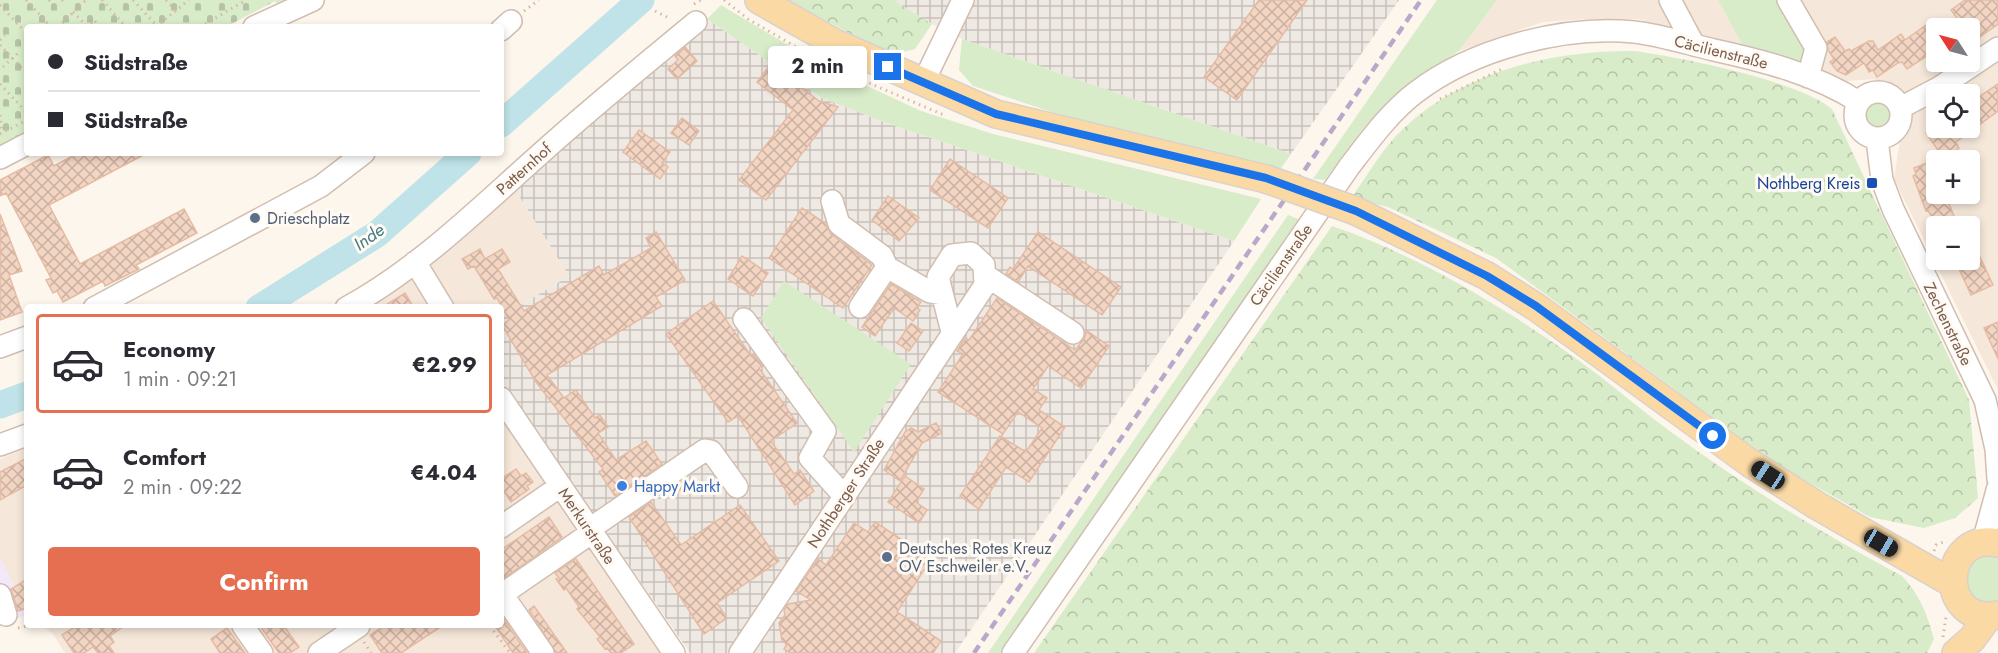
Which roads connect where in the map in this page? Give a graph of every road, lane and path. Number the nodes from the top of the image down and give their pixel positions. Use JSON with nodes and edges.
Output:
{"nodes":[{"id":1,"x":26,"y":0,"type":"edge"},
{"id":2,"x":50,"y":0,"type":"edge"},
{"id":3,"x":86,"y":0,"type":"edge"},
{"id":4,"x":102,"y":0,"type":"edge"},
{"id":5,"x":133,"y":0,"type":"edge"},
{"id":6,"x":166,"y":0,"type":"edge"},
{"id":7,"x":189,"y":0,"type":"edge"},
{"id":8,"x":246,"y":0,"type":"edge"},
{"id":9,"x":313,"y":0,"type":"edge"},
{"id":10,"x":759,"y":0,"type":"edge"},
{"id":11,"x":963,"y":0,"type":"edge"},
{"id":12,"x":1670,"y":0,"type":"edge"},
{"id":13,"x":1788,"y":0,"type":"edge"},
{"id":14,"x":0,"y":5,"type":"edge"},
{"id":15,"x":56,"y":7,"type":"dead end"},
{"id":16,"x":176,"y":11,"type":"junction"},
{"id":17,"x":655,"y":11,"type":"dead end"},
{"id":18,"x":73,"y":12,"type":"junction"},
{"id":19,"x":669,"y":18,"type":"dead end"},
{"id":20,"x":696,"y":22,"type":"dead end"},
{"id":21,"x":48,"y":24,"type":"edge"},
{"id":22,"x":61,"y":24,"type":"edge"},
{"id":23,"x":83,"y":24,"type":"edge"},
{"id":24,"x":123,"y":24,"type":"edge"},
{"id":25,"x":154,"y":24,"type":"edge"},
{"id":26,"x":161,"y":24,"type":"edge"},
{"id":27,"x":205,"y":24,"type":"edge"},
{"id":28,"x":261,"y":24,"type":"edge"},
{"id":29,"x":24,"y":31,"type":"edge"},
{"id":30,"x":5,"y":35,"type":"dead end"},
{"id":31,"x":0,"y":43,"type":"edge"},
{"id":32,"x":1694,"y":45,"type":"junction"},
{"id":33,"x":1998,"y":48,"type":"edge"},
{"id":34,"x":20,"y":51,"type":"dead end"},
{"id":35,"x":12,"y":58,"type":"junction"},
{"id":36,"x":3,"y":67,"type":"dead end"},
{"id":37,"x":1504,"y":68,"type":"dead end"},
{"id":38,"x":24,"y":71,"type":"edge"},
{"id":39,"x":1808,"y":77,"type":"junction"},
{"id":40,"x":923,"y":83,"type":"junction"},
{"id":41,"x":0,"y":84,"type":"edge"},
{"id":42,"x":1858,"y":102,"type":"junction"},
{"id":43,"x":1432,"y":103,"type":"dead end"},
{"id":44,"x":1900,"y":108,"type":"junction"},
{"id":45,"x":24,"y":110,"type":"edge"},
{"id":46,"x":0,"y":115,"type":"edge"},
{"id":47,"x":24,"y":122,"type":"edge"},
{"id":48,"x":1,"y":133,"type":"edge"},
{"id":49,"x":1877,"y":139,"type":"junction"},
{"id":50,"x":24,"y":146,"type":"edge"},
{"id":51,"x":360,"y":156,"type":"edge"},
{"id":52,"x":0,"y":158,"type":"edge"},
{"id":53,"x":832,"y":201,"type":"dead end"},
{"id":54,"x":415,"y":262,"type":"junction"},
{"id":55,"x":887,"y":267,"type":"junction"},
{"id":56,"x":985,"y":275,"type":"junction"},
{"id":57,"x":942,"y":294,"type":"junction"},
{"id":58,"x":101,"y":304,"type":"edge"},
{"id":59,"x":352,"y":304,"type":"edge"},
{"id":60,"x":441,"y":304,"type":"edge"},
{"id":61,"x":860,"y":307,"type":"dead end"},
{"id":62,"x":744,"y":319,"type":"dead end"},
{"id":63,"x":951,"y":332,"type":"junction"},
{"id":64,"x":1073,"y":333,"type":"dead end"},
{"id":65,"x":24,"y":338,"type":"edge"},
{"id":66,"x":0,"y":347,"type":"edge"},
{"id":67,"x":504,"y":403,"type":"edge"},
{"id":68,"x":24,"y":436,"type":"edge"},
{"id":69,"x":0,"y":445,"type":"edge"},
{"id":70,"x":1998,"y":479,"type":"edge"},
{"id":71,"x":560,"y":487,"type":"junction"},
{"id":72,"x":737,"y":487,"type":"dead end"},
{"id":73,"x":1998,"y":487,"type":"edge"},
{"id":74,"x":844,"y":495,"type":"junction"},
{"id":75,"x":504,"y":525,"type":"edge"},
{"id":76,"x":590,"y":531,"type":"junction"},
{"id":77,"x":1990,"y":543,"type":"edge"},
{"id":78,"x":1955,"y":570,"type":"junction"},
{"id":79,"x":504,"y":593,"type":"edge"},
{"id":80,"x":504,"y":597,"type":"edge"},
{"id":81,"x":1984,"y":613,"type":"edge"},
{"id":82,"x":244,"y":628,"type":"edge"},
{"id":83,"x":356,"y":628,"type":"edge"},
{"id":84,"x":491,"y":628,"type":"edge"},
{"id":85,"x":262,"y":653,"type":"edge"},
{"id":86,"x":318,"y":653,"type":"edge"},
{"id":87,"x":510,"y":653,"type":"edge"},
{"id":88,"x":543,"y":653,"type":"edge"},
{"id":89,"x":674,"y":653,"type":"edge"},
{"id":90,"x":740,"y":653,"type":"edge"},
{"id":91,"x":1013,"y":653,"type":"edge"},
{"id":92,"x":1948,"y":653,"type":"edge"},
{"id":93,"x":1956,"y":653,"type":"edge"}],
"edges":[{"from":1,"to":21,"type":"path"},
{"from":2,"to":15,"type":"path"},
{"from":3,"to":18,"type":"path"},
{"from":4,"to":24,"type":"path"},
{"from":5,"to":25,"type":"path"},
{"from":6,"to":16,"type":"path"},
{"from":7,"to":16,"type":"path"},
{"from":8,"to":27,"type":"path"},
{"from":9,"to":28,"type":"street"},
{"from":10,"to":40,"type":"main road"},
{"from":11,"to":40,"type":"street"},
{"from":12,"to":32,"type":"street"},
{"from":13,"to":39,"type":"street"},
{"from":14,"to":29,"type":"path"},
{"from":16,"to":26,"type":"path"},
{"from":17,"to":19,"type":"path"},
{"from":18,"to":22,"type":"path"},
{"from":18,"to":23,"type":"path"},
{"from":20,"to":54,"type":"street","name":"Patternhof"},
{"from":30,"to":31,"type":"path"},
{"from":31,"to":35,"type":"path"},
{"from":32,"to":39,"type":"street","name":"Cäcilienstraße"},
{"from":32,"to":91,"type":"street","name":"Cäcilienstraße"},
{"from":33,"to":44,"type":"street"},
{"from":34,"to":35,"type":"path"},
{"from":35,"to":36,"type":"path"},
{"from":35,"to":38,"type":"path"},
{"from":37,"to":43,"type":"path"},
{"from":39,"to":42,"type":"street","name":"Cäcilienstraße"},
{"from":40,"to":78,"type":"main road","bridge":true},
{"from":41,"to":45,"type":"path"},
{"from":42,"to":44,"type":"street"},
{"from":42,"to":49,"type":"street"},
{"from":44,"to":49,"type":"street"},
{"from":46,"to":48,"type":"path"},
{"from":47,"to":48,"type":"path"},
{"from":49,"to":70,"type":"street","name":"Zechenstraße"},
{"from":50,"to":52,"type":"street"},
{"from":51,"to":58,"type":"street"},
{"from":53,"to":55,"type":"street"},
{"from":54,"to":59,"type":"street","name":"Patternhof"},
{"from":54,"to":60,"type":"street"},
{"from":55,"to":57,"type":"street"},
{"from":55,"to":61,"type":"street"},
{"from":56,"to":57,"type":"street"},
{"from":56,"to":63,"type":"street","name":"Nothberger Straße"},
{"from":56,"to":64,"type":"street"},
{"from":57,"to":63,"type":"street"},
{"from":62,"to":74,"type":"street"},
{"from":63,"to":74,"type":"street","name":"Nothberger Straße"},
{"from":65,"to":66,"type":"street"},
{"from":67,"to":71,"type":"street","name":"Merkurstraße"},
{"from":68,"to":69,"type":"street"},
{"from":71,"to":75,"type":"street"},
{"from":71,"to":76,"type":"street","name":"Merkurstraße"},
{"from":72,"to":76,"type":"street"},
{"from":73,"to":77,"type":"street"},
{"from":74,"to":90,"type":"street","name":"Nothberger Straße"},
{"from":76,"to":79,"type":"street"},
{"from":76,"to":89,"type":"street","name":"Merkurstraße"},
{"from":77,"to":78,"type":"main road"},
{"from":78,"to":81,"type":"main road"},
{"from":80,"to":88,"type":"street"},
{"from":81,"to":92,"type":"main road"},
{"from":81,"to":93,"type":"main road"},
{"from":82,"to":85,"type":"street"},
{"from":83,"to":86,"type":"street"},
{"from":84,"to":87,"type":"path"}]}
